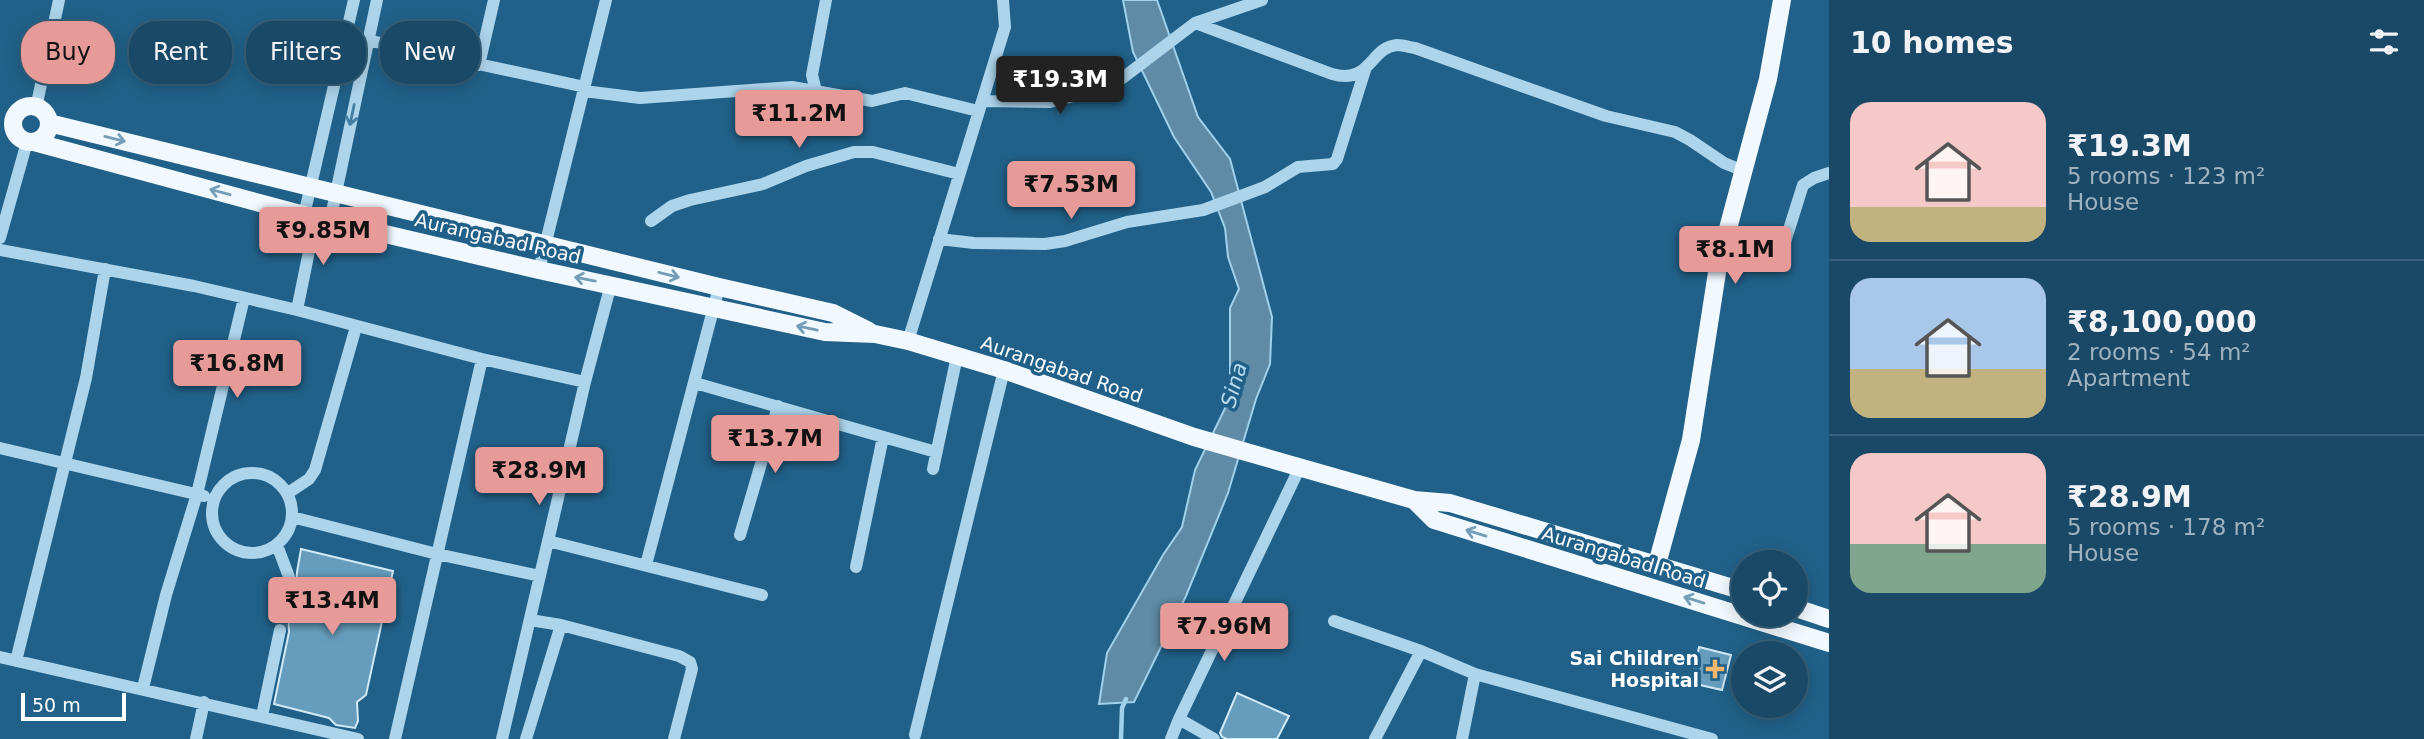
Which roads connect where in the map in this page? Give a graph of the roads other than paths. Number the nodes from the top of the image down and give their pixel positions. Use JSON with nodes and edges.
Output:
{"nodes":[{"id":1,"x":59,"y":0,"type":"edge"},
{"id":2,"x":354,"y":0,"type":"edge"},
{"id":3,"x":377,"y":0,"type":"edge"},
{"id":4,"x":494,"y":0,"type":"edge"},
{"id":5,"x":606,"y":0,"type":"edge"},
{"id":6,"x":826,"y":0,"type":"edge"},
{"id":7,"x":1003,"y":0,"type":"edge"},
{"id":8,"x":1262,"y":0,"type":"edge"},
{"id":9,"x":1782,"y":0,"type":"edge"},
{"id":10,"x":1190,"y":26,"type":"junction"},
{"id":11,"x":368,"y":40,"type":"junction"},
{"id":12,"x":380,"y":43,"type":"edge"},
{"id":13,"x":480,"y":61,"type":"edge"},
{"id":14,"x":480,"y":65,"type":"edge"},
{"id":15,"x":1366,"y":67,"type":"junction"},
{"id":16,"x":584,"y":89,"type":"junction"},
{"id":17,"x":816,"y":91,"type":"junction"},
{"id":18,"x":980,"y":106,"type":"junction"},
{"id":19,"x":36,"y":108,"type":"junction"},
{"id":20,"x":7,"y":119,"type":"edge"},
{"id":21,"x":49,"y":123,"type":"junction"},
{"id":22,"x":31,"y":142,"type":"junction"},
{"id":23,"x":1744,"y":171,"type":"junction"},
{"id":24,"x":1829,"y":173,"type":"edge"},
{"id":25,"x":959,"y":174,"type":"junction"},
{"id":26,"x":311,"y":188,"type":"junction"},
{"id":27,"x":336,"y":193,"type":"junction"},
{"id":28,"x":317,"y":218,"type":"junction"},
{"id":29,"x":651,"y":221,"type":"dead end"},
{"id":30,"x":0,"y":238,"type":"edge"},
{"id":31,"x":939,"y":239,"type":"junction"},
{"id":32,"x":545,"y":244,"type":"junction"},
{"id":33,"x":0,"y":250,"type":"edge"},
{"id":34,"x":1779,"y":261,"type":"dead end"},
{"id":35,"x":105,"y":270,"type":"junction"},
{"id":36,"x":539,"y":270,"type":"junction"},
{"id":37,"x":611,"y":284,"type":"junction"},
{"id":38,"x":719,"y":287,"type":"junction"},
{"id":39,"x":244,"y":298,"type":"junction"},
{"id":40,"x":714,"y":308,"type":"junction"},
{"id":41,"x":297,"y":310,"type":"junction"},
{"id":42,"x":356,"y":327,"type":"junction"},
{"id":43,"x":874,"y":334,"type":"junction"},
{"id":44,"x":908,"y":341,"type":"junction"},
{"id":45,"x":957,"y":356,"type":"junction"},
{"id":46,"x":482,"y":359,"type":"junction"},
{"id":47,"x":1004,"y":370,"type":"junction"},
{"id":48,"x":585,"y":382,"type":"junction"},
{"id":49,"x":695,"y":383,"type":"junction"},
{"id":50,"x":778,"y":406,"type":"junction"},
{"id":51,"x":883,"y":436,"type":"junction"},
{"id":52,"x":0,"y":448,"type":"edge"},
{"id":53,"x":936,"y":452,"type":"junction"},
{"id":54,"x":64,"y":463,"type":"junction"},
{"id":55,"x":1291,"y":464,"type":"junction"},
{"id":56,"x":933,"y":469,"type":"dead end"},
{"id":57,"x":197,"y":494,"type":"junction"},
{"id":58,"x":288,"y":494,"type":"junction"},
{"id":59,"x":215,"y":498,"type":"junction"},
{"id":60,"x":1414,"y":500,"type":"junction"},
{"id":61,"x":292,"y":517,"type":"junction"},
{"id":62,"x":740,"y":535,"type":"dead end"},
{"id":63,"x":548,"y":541,"type":"junction"},
{"id":64,"x":277,"y":545,"type":"junction"},
{"id":65,"x":437,"y":554,"type":"junction"},
{"id":66,"x":1657,"y":564,"type":"junction"},
{"id":67,"x":646,"y":565,"type":"junction"},
{"id":68,"x":856,"y":567,"type":"dead end"},
{"id":69,"x":540,"y":576,"type":"junction"},
{"id":70,"x":1731,"y":588,"type":"edge"},
{"id":71,"x":762,"y":595,"type":"dead end"},
{"id":72,"x":285,"y":610,"type":"tunnel mouth"},
{"id":73,"x":1808,"y":612,"type":"edge"},
{"id":74,"x":1829,"y":619,"type":"edge"},
{"id":75,"x":530,"y":620,"type":"junction"},
{"id":76,"x":1334,"y":621,"type":"dead end"},
{"id":77,"x":561,"y":625,"type":"junction"},
{"id":78,"x":280,"y":630,"type":"tunnel mouth"},
{"id":79,"x":1829,"y":643,"type":"edge"},
{"id":80,"x":1421,"y":651,"type":"junction"},
{"id":81,"x":0,"y":657,"type":"edge"},
{"id":82,"x":16,"y":662,"type":"junction"},
{"id":83,"x":1475,"y":674,"type":"junction"},
{"id":84,"x":143,"y":688,"type":"junction"},
{"id":85,"x":204,"y":702,"type":"junction"},
{"id":86,"x":262,"y":716,"type":"junction"},
{"id":87,"x":1179,"y":719,"type":"junction"},
{"id":88,"x":1668,"y":734,"type":"edge"},
{"id":89,"x":915,"y":735,"type":"dead end"},
{"id":90,"x":196,"y":739,"type":"edge"},
{"id":91,"x":358,"y":739,"type":"edge"},
{"id":92,"x":395,"y":739,"type":"edge"},
{"id":93,"x":502,"y":739,"type":"edge"},
{"id":94,"x":526,"y":739,"type":"edge"},
{"id":95,"x":674,"y":739,"type":"edge"},
{"id":96,"x":1171,"y":739,"type":"edge"},
{"id":97,"x":1214,"y":739,"type":"edge"},
{"id":98,"x":1376,"y":739,"type":"edge"},
{"id":99,"x":1462,"y":739,"type":"edge"},
{"id":100,"x":1712,"y":739,"type":"edge"}],
"edges":[{"from":1,"to":19,"type":"street"},
{"from":2,"to":26,"type":"street"},
{"from":3,"to":11,"type":"street"},
{"from":4,"to":13,"type":"street"},
{"from":5,"to":16,"type":"street"},
{"from":6,"to":17,"type":"street"},
{"from":7,"to":18,"type":"street"},
{"from":8,"to":10,"type":"street"},
{"from":9,"to":23,"type":"main road"},
{"from":10,"to":15,"type":"street"},
{"from":10,"to":18,"type":"street"},
{"from":11,"to":12,"type":"street"},
{"from":11,"to":27,"type":"street","one_way":true},
{"from":14,"to":16,"type":"street"},
{"from":15,"to":23,"type":"street"},
{"from":15,"to":31,"type":"street"},
{"from":16,"to":17,"type":"street"},
{"from":16,"to":32,"type":"street"},
{"from":17,"to":18,"type":"street"},
{"from":18,"to":25,"type":"street"},
{"from":19,"to":20,"type":"main road"},
{"from":19,"to":21,"type":"main road"},
{"from":20,"to":22,"type":"main road"},
{"from":21,"to":22,"type":"main road"},
{"from":21,"to":26,"type":"main road","name":"Aurangabad Road","one_way":true},
{"from":28,"to":22,"type":"main road","name":"Aurangabad Road","one_way":true},
{"from":22,"to":30,"type":"street"},
{"from":23,"to":66,"type":"main road"},
{"from":24,"to":34,"type":"street"},
{"from":25,"to":29,"type":"street"},
{"from":25,"to":31,"type":"street"},
{"from":26,"to":27,"type":"main road","name":"Aurangabad Road"},
{"from":26,"to":28,"type":"street"},
{"from":27,"to":28,"type":"street"},
{"from":27,"to":32,"type":"main road","name":"Aurangabad Road"},
{"from":28,"to":36,"type":"main road","name":"Aurangabad Road"},
{"from":28,"to":41,"type":"street"},
{"from":31,"to":44,"type":"street"},
{"from":32,"to":36,"type":"street"},
{"from":32,"to":38,"type":"main road","name":"Aurangabad Road","one_way":true},
{"from":33,"to":35,"type":"street"},
{"from":35,"to":39,"type":"street"},
{"from":35,"to":54,"type":"street"},
{"from":37,"to":36,"type":"main road","name":"Aurangabad Road","one_way":true},
{"from":37,"to":40,"type":"main road","name":"Aurangabad Road"},
{"from":37,"to":48,"type":"street"},
{"from":38,"to":40,"type":"street"},
{"from":38,"to":43,"type":"main road","name":"Aurangabad Road"},
{"from":39,"to":41,"type":"street"},
{"from":39,"to":57,"type":"street"},
{"from":43,"to":40,"type":"main road","name":"Aurangabad Road","one_way":true},
{"from":40,"to":49,"type":"street"},
{"from":41,"to":42,"type":"street"},
{"from":42,"to":46,"type":"street"},
{"from":42,"to":58,"type":"street"},
{"from":43,"to":44,"type":"main road","name":"Aurangabad Road"},
{"from":44,"to":45,"type":"main road","name":"Aurangabad Road"},
{"from":45,"to":47,"type":"main road","name":"Aurangabad Road"},
{"from":45,"to":53,"type":"street"},
{"from":46,"to":48,"type":"street"},
{"from":46,"to":65,"type":"street"},
{"from":47,"to":55,"type":"main road","name":"Aurangabad Road"},
{"from":47,"to":89,"type":"street"},
{"from":48,"to":63,"type":"street"},
{"from":49,"to":50,"type":"street"},
{"from":49,"to":67,"type":"street"},
{"from":50,"to":51,"type":"street"},
{"from":50,"to":62,"type":"street"},
{"from":51,"to":53,"type":"street"},
{"from":51,"to":68,"type":"street"},
{"from":52,"to":54,"type":"street"},
{"from":53,"to":56,"type":"street"},
{"from":54,"to":57,"type":"street"},
{"from":54,"to":82,"type":"street"},
{"from":55,"to":60,"type":"main road","name":"Aurangabad Road"},
{"from":55,"to":87,"type":"street"},
{"from":57,"to":59,"type":"street"},
{"from":57,"to":84,"type":"street"},
{"from":58,"to":59,"type":"street"},
{"from":58,"to":61,"type":"street"},
{"from":59,"to":64,"type":"street"},
{"from":60,"to":66,"type":"main road","name":"Aurangabad Road"},
{"from":79,"to":60,"type":"main road","name":"Aurangabad Road","one_way":true},
{"from":61,"to":64,"type":"street"},
{"from":61,"to":65,"type":"street"},
{"from":63,"to":67,"type":"street"},
{"from":63,"to":69,"type":"street"},
{"from":64,"to":72,"type":"street"},
{"from":65,"to":69,"type":"street"},
{"from":65,"to":92,"type":"street"},
{"from":66,"to":70,"type":"main road","name":"Aurangabad Road"},
{"from":67,"to":71,"type":"street"},
{"from":69,"to":75,"type":"street"},
{"from":73,"to":74,"type":"main road"},
{"from":75,"to":77,"type":"street"},
{"from":75,"to":93,"type":"street"},
{"from":76,"to":80,"type":"street"},
{"from":77,"to":94,"type":"street"},
{"from":77,"to":95,"type":"street"},
{"from":78,"to":86,"type":"street"},
{"from":80,"to":83,"type":"street"},
{"from":80,"to":98,"type":"street"},
{"from":81,"to":82,"type":"street"},
{"from":82,"to":84,"type":"street"},
{"from":83,"to":88,"type":"street"},
{"from":83,"to":99,"type":"street"},
{"from":84,"to":85,"type":"street"},
{"from":85,"to":86,"type":"street"},
{"from":85,"to":90,"type":"street"},
{"from":86,"to":91,"type":"street"},
{"from":87,"to":96,"type":"street"},
{"from":87,"to":97,"type":"street"},
{"from":88,"to":100,"type":"street"}]}
